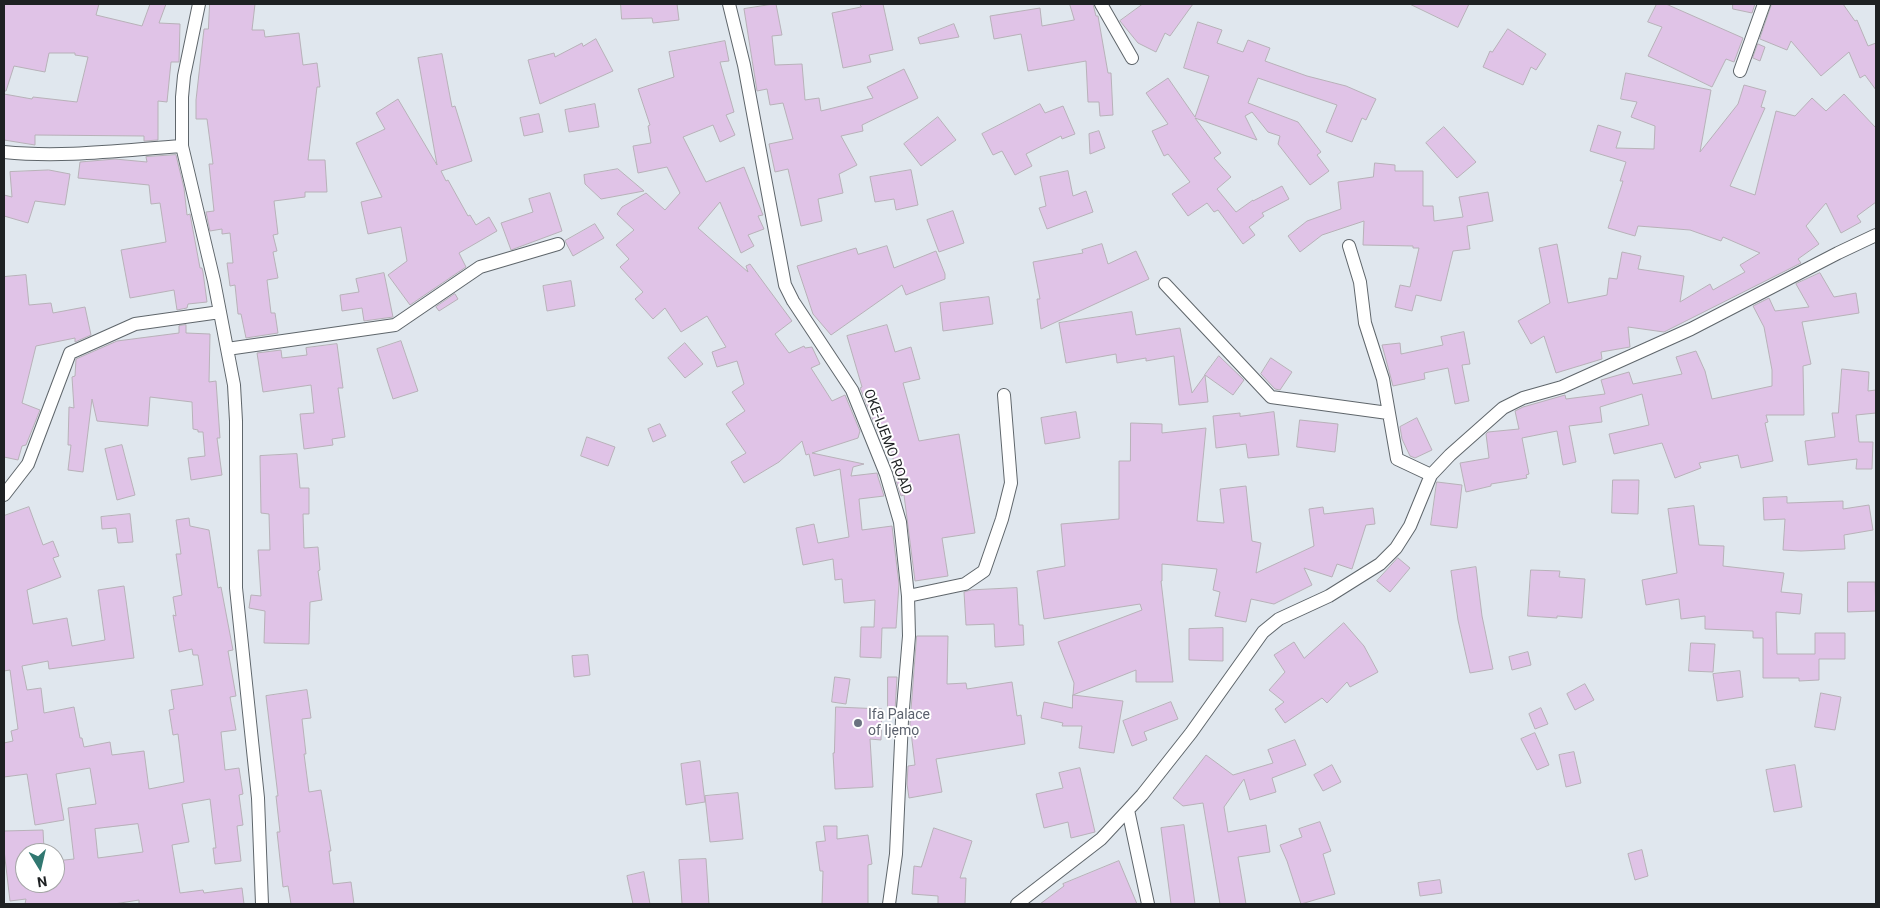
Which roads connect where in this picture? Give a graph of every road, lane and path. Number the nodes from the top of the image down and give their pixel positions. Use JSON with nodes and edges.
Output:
{"nodes":[{"id":1,"x":199,"y":4,"type":"edge"},
{"id":2,"x":729,"y":4,"type":"edge"},
{"id":3,"x":1101,"y":4,"type":"edge"},
{"id":4,"x":1764,"y":4,"type":"edge"},
{"id":5,"x":1132,"y":58,"type":"dead end"},
{"id":6,"x":1740,"y":72,"type":"dead end"},
{"id":7,"x":182,"y":146,"type":"junction"},
{"id":8,"x":4,"y":152,"type":"edge"},
{"id":9,"x":1876,"y":235,"type":"edge"},
{"id":10,"x":558,"y":244,"type":"dead end"},
{"id":11,"x":1349,"y":246,"type":"dead end"},
{"id":12,"x":1164,"y":284,"type":"dead end"},
{"id":13,"x":220,"y":312,"type":"junction"},
{"id":14,"x":227,"y":349,"type":"junction"},
{"id":15,"x":1004,"y":395,"type":"dead end"},
{"id":16,"x":1388,"y":413,"type":"junction"},
{"id":17,"x":1431,"y":476,"type":"junction"},
{"id":18,"x":4,"y":495,"type":"edge"},
{"id":19,"x":908,"y":596,"type":"junction"},
{"id":20,"x":1128,"y":810,"type":"junction"},
{"id":21,"x":262,"y":904,"type":"edge"},
{"id":22,"x":889,"y":904,"type":"edge"},
{"id":23,"x":1017,"y":904,"type":"edge"},
{"id":24,"x":1148,"y":904,"type":"edge"}],
"edges":[{"from":1,"to":7,"type":"street"},
{"from":2,"to":19,"type":"street","name":"OKE-IJEMO ROAD"},
{"from":3,"to":5,"type":"street"},
{"from":4,"to":6,"type":"street"},
{"from":7,"to":8,"type":"street"},
{"from":7,"to":13,"type":"street"},
{"from":9,"to":17,"type":"street"},
{"from":10,"to":14,"type":"street"},
{"from":11,"to":16,"type":"street"},
{"from":12,"to":16,"type":"street"},
{"from":13,"to":14,"type":"street"},
{"from":13,"to":18,"type":"street"},
{"from":14,"to":21,"type":"street"},
{"from":15,"to":19,"type":"street"},
{"from":16,"to":17,"type":"street"},
{"from":17,"to":20,"type":"street"},
{"from":19,"to":22,"type":"street","name":"OKE-IJEMO ROAD"},
{"from":20,"to":23,"type":"street"},
{"from":20,"to":24,"type":"street"}]}
